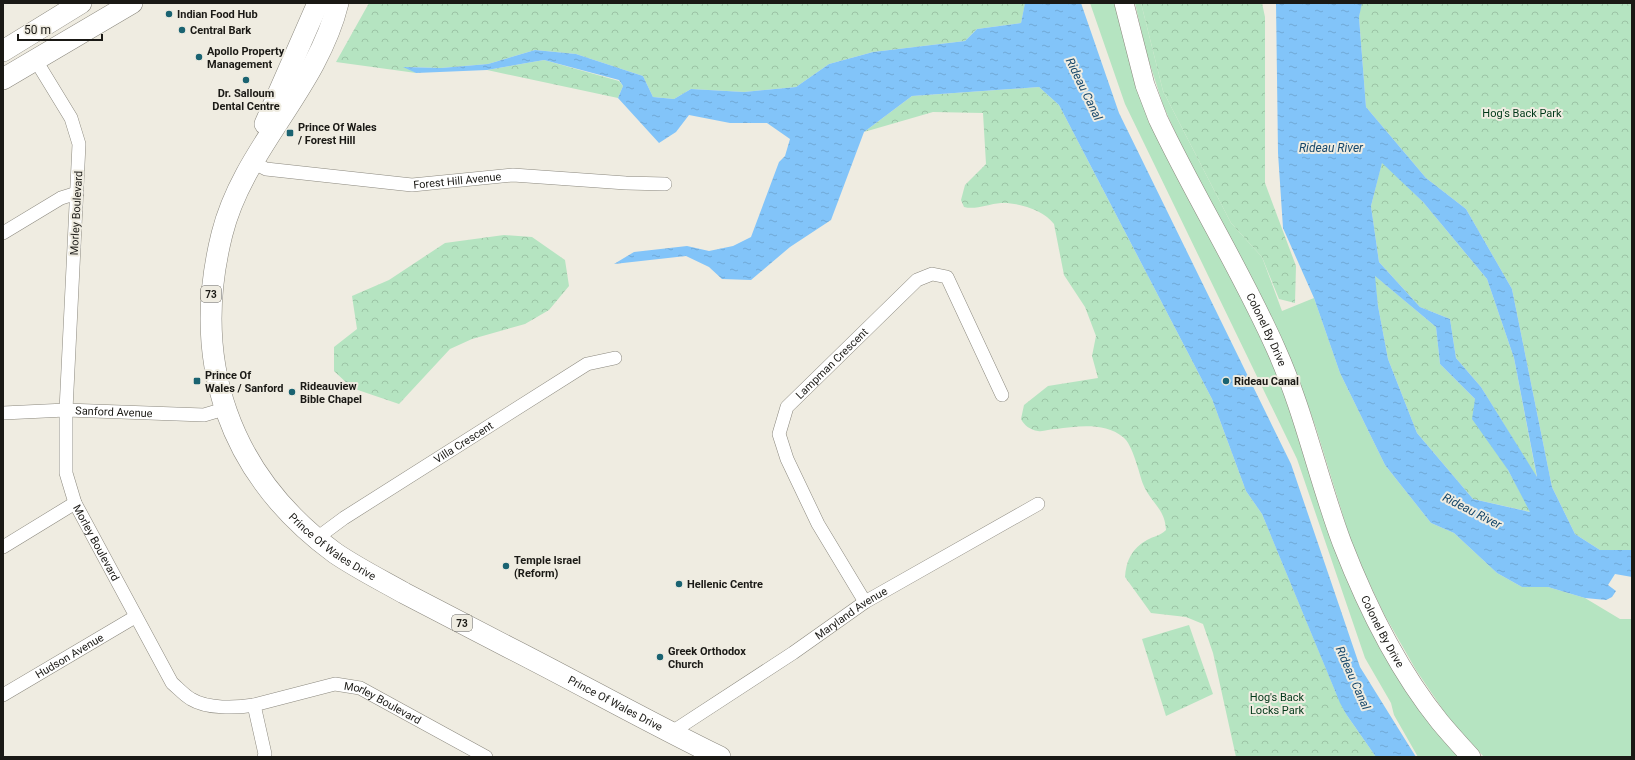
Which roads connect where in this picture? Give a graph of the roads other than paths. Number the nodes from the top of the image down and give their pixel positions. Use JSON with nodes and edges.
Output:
{"nodes":[{"id":1,"x":82,"y":3,"type":"edge"},
{"id":2,"x":132,"y":3,"type":"edge"},
{"id":3,"x":302,"y":3,"type":"edge"},
{"id":4,"x":318,"y":3,"type":"edge"},
{"id":5,"x":345,"y":3,"type":"edge"},
{"id":6,"x":1124,"y":3,"type":"edge"},
{"id":7,"x":335,"y":12,"type":"edge"},
{"id":8,"x":300,"y":49,"type":"junction"},
{"id":9,"x":3,"y":51,"type":"edge"},
{"id":10,"x":35,"y":59,"type":"junction"},
{"id":11,"x":3,"y":79,"type":"edge"},
{"id":12,"x":295,"y":80,"type":"junction"},
{"id":13,"x":254,"y":159,"type":"junction"},
{"id":14,"x":665,"y":184,"type":"dead end"},
{"id":15,"x":77,"y":193,"type":"junction"},
{"id":16,"x":3,"y":233,"type":"edge"},
{"id":17,"x":615,"y":358,"type":"dead end"},
{"id":18,"x":1002,"y":395,"type":"dead end"},
{"id":19,"x":66,"y":410,"type":"junction"},
{"id":20,"x":224,"y":410,"type":"junction"},
{"id":21,"x":3,"y":413,"type":"edge"},
{"id":22,"x":76,"y":503,"type":"junction"},
{"id":23,"x":1038,"y":504,"type":"dead end"},
{"id":24,"x":317,"y":538,"type":"junction"},
{"id":25,"x":3,"y":547,"type":"edge"},
{"id":26,"x":865,"y":602,"type":"junction"},
{"id":27,"x":135,"y":616,"type":"junction"},
{"id":28,"x":3,"y":695,"type":"edge"},
{"id":29,"x":254,"y":705,"type":"junction"},
{"id":30,"x":672,"y":732,"type":"junction"},
{"id":31,"x":264,"y":757,"type":"edge"},
{"id":32,"x":486,"y":757,"type":"edge"},
{"id":33,"x":720,"y":757,"type":"edge"},
{"id":34,"x":1471,"y":757,"type":"edge"}],
"edges":[{"from":1,"to":9,"type":"main road"},
{"from":2,"to":10,"type":"main road"},
{"from":3,"to":8,"type":"main road"},
{"from":4,"to":8,"type":"main road","name":"Prince Of Wales Drive","number":"73"},
{"from":5,"to":7,"type":"main road","name":"Prince Of Wales Drive"},
{"from":6,"to":34,"type":"main road","name":"Colonel By Drive"},
{"from":7,"to":12,"type":"main road","name":"Prince Of Wales Drive","number":"73"},
{"from":8,"to":12,"type":"main road","name":"Prince Of Wales Drive","number":"73"},
{"from":10,"to":11,"type":"main road"},
{"from":10,"to":15,"type":"street","name":"Morley Boulevard"},
{"from":12,"to":13,"type":"main road","name":"Prince Of Wales Drive","number":"73"},
{"from":13,"to":14,"type":"street","name":"Forest Hill Avenue"},
{"from":13,"to":20,"type":"main road","name":"Prince Of Wales Drive","number":"73"},
{"from":15,"to":16,"type":"street"},
{"from":15,"to":19,"type":"street","name":"Morley Boulevard"},
{"from":17,"to":24,"type":"street","name":"Villa Crescent"},
{"from":18,"to":26,"type":"street","name":"Lampman Crescent"},
{"from":19,"to":20,"type":"street","name":"Sanford Avenue"},
{"from":19,"to":21,"type":"street","name":"Sanford Avenue"},
{"from":19,"to":22,"type":"street","name":"Morley Boulevard"},
{"from":20,"to":24,"type":"main road","name":"Prince Of Wales Drive","number":"73"},
{"from":22,"to":25,"type":"street"},
{"from":22,"to":27,"type":"street","name":"Morley Boulevard"},
{"from":23,"to":26,"type":"street","name":"Maryland Avenue"},
{"from":24,"to":30,"type":"main road","name":"Prince Of Wales Drive","number":"73"},
{"from":26,"to":30,"type":"street","name":"Maryland Avenue"},
{"from":27,"to":28,"type":"street","name":"Hudson Avenue"},
{"from":27,"to":29,"type":"street","name":"Morley Boulevard"},
{"from":29,"to":31,"type":"street"},
{"from":29,"to":32,"type":"street","name":"Morley Boulevard"},
{"from":30,"to":33,"type":"main road","name":"Prince Of Wales Drive","number":"73"}]}
